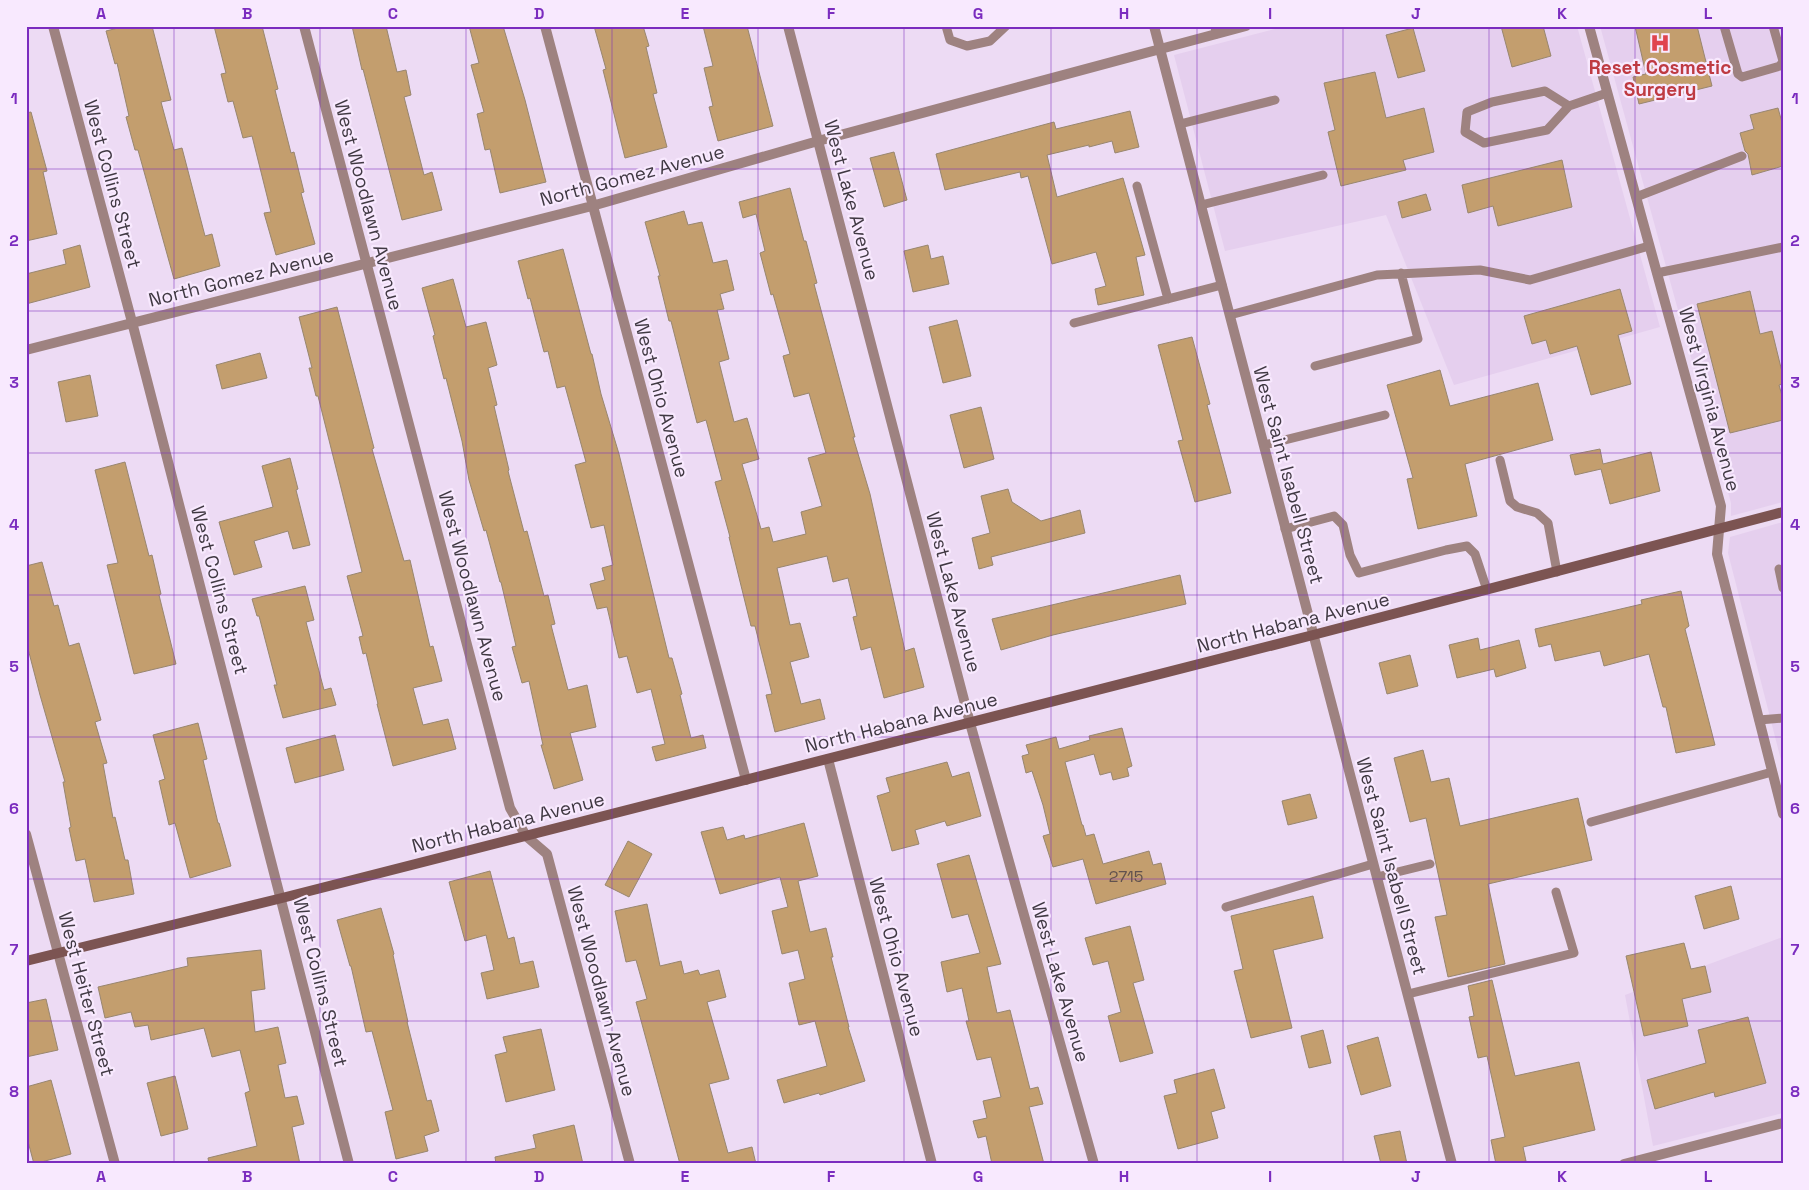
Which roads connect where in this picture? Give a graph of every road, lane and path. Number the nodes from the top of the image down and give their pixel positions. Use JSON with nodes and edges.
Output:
{"nodes":[{"id":1,"x":53,"y":26,"type":"edge"},
{"id":2,"x":304,"y":26,"type":"edge"},
{"id":3,"x":545,"y":26,"type":"edge"},
{"id":4,"x":788,"y":26,"type":"edge"},
{"id":5,"x":946,"y":26,"type":"edge"},
{"id":6,"x":1006,"y":26,"type":"edge"},
{"id":7,"x":1154,"y":26,"type":"edge"},
{"id":8,"x":1246,"y":26,"type":"edge"},
{"id":9,"x":1589,"y":26,"type":"edge"},
{"id":10,"x":1724,"y":26,"type":"edge"},
{"id":11,"x":1773,"y":26,"type":"edge"},
{"id":12,"x":1215,"y":30,"type":"edge"},
{"id":13,"x":1160,"y":48,"type":"junction"},
{"id":14,"x":1607,"y":93,"type":"junction"},
{"id":15,"x":1276,"y":100,"type":"dead end"},
{"id":16,"x":1569,"y":106,"type":"junction"},
{"id":17,"x":1180,"y":124,"type":"junction"},
{"id":18,"x":818,"y":141,"type":"junction"},
{"id":19,"x":1742,"y":156,"type":"dead end"},
{"id":20,"x":1323,"y":175,"type":"dead end"},
{"id":21,"x":1137,"y":186,"type":"dead end"},
{"id":22,"x":1636,"y":197,"type":"junction"},
{"id":23,"x":1201,"y":205,"type":"junction"},
{"id":24,"x":592,"y":206,"type":"junction"},
{"id":25,"x":1649,"y":246,"type":"junction"},
{"id":26,"x":1783,"y":247,"type":"edge"},
{"id":27,"x":367,"y":263,"type":"junction"},
{"id":28,"x":1401,"y":273,"type":"junction"},
{"id":29,"x":1657,"y":273,"type":"junction"},
{"id":30,"x":1222,"y":285,"type":"junction"},
{"id":31,"x":1168,"y":298,"type":"junction"},
{"id":32,"x":1230,"y":315,"type":"junction"},
{"id":33,"x":132,"y":322,"type":"junction"},
{"id":34,"x":1074,"y":323,"type":"dead end"},
{"id":35,"x":26,"y":350,"type":"edge"},
{"id":36,"x":1315,"y":366,"type":"dead end"},
{"id":37,"x":1385,"y":415,"type":"dead end"},
{"id":38,"x":1264,"y":445,"type":"junction"},
{"id":39,"x":1500,"y":460,"type":"dead end"},
{"id":40,"x":1783,"y":512,"type":"edge"},
{"id":41,"x":1286,"y":529,"type":"junction"},
{"id":42,"x":1719,"y":530,"type":"junction"},
{"id":43,"x":1779,"y":569,"type":"dead end"},
{"id":44,"x":1556,"y":572,"type":"junction"},
{"id":45,"x":1783,"y":588,"type":"edge"},
{"id":46,"x":1486,"y":590,"type":"junction"},
{"id":47,"x":1313,"y":635,"type":"junction"},
{"id":48,"x":1783,"y":718,"type":"edge"},
{"id":49,"x":1759,"y":720,"type":"junction"},
{"id":50,"x":970,"y":723,"type":"junction"},
{"id":51,"x":828,"y":759,"type":"junction"},
{"id":52,"x":1772,"y":772,"type":"junction"},
{"id":53,"x":746,"y":780,"type":"junction"},
{"id":54,"x":1783,"y":814,"type":"edge"},
{"id":55,"x":1591,"y":822,"type":"dead end"},
{"id":56,"x":26,"y":834,"type":"edge"},
{"id":57,"x":526,"y":836,"type":"junction"},
{"id":58,"x":1373,"y":864,"type":"junction"},
{"id":59,"x":1430,"y":864,"type":"dead end"},
{"id":60,"x":1377,"y":878,"type":"junction"},
{"id":61,"x":1556,"y":892,"type":"dead end"},
{"id":62,"x":282,"y":898,"type":"junction"},
{"id":63,"x":1226,"y":907,"type":"dead end"},
{"id":64,"x":58,"y":952,"type":"junction"},
{"id":65,"x":26,"y":961,"type":"edge"},
{"id":66,"x":1408,"y":994,"type":"junction"},
{"id":67,"x":1783,"y":1123,"type":"edge"},
{"id":68,"x":115,"y":1164,"type":"edge"},
{"id":69,"x":349,"y":1164,"type":"edge"},
{"id":70,"x":630,"y":1164,"type":"edge"},
{"id":71,"x":932,"y":1164,"type":"edge"},
{"id":72,"x":1094,"y":1164,"type":"edge"},
{"id":73,"x":1452,"y":1164,"type":"edge"},
{"id":74,"x":1624,"y":1164,"type":"edge"}],
"edges":[{"from":1,"to":33,"type":"street","name":"West Collins Street"},
{"from":2,"to":27,"type":"street","name":"West Woodlawn Avenue"},
{"from":3,"to":24,"type":"street","name":"West Ohio Avenue"},
{"from":4,"to":18,"type":"street","name":"West Lake Avenue"},
{"from":5,"to":6,"type":"lane"},
{"from":7,"to":13,"type":"street","name":"West Saint Isabell Street"},
{"from":8,"to":12,"type":"street","name":"North Gomez Avenue"},
{"from":9,"to":14,"type":"street","name":"West Virginia Avenue"},
{"from":10,"to":11,"type":"lane"},
{"from":12,"to":13,"type":"street","name":"North Gomez Avenue"},
{"from":13,"to":17,"type":"street","name":"West Saint Isabell Street"},
{"from":13,"to":18,"type":"street","name":"North Gomez Avenue"},
{"from":14,"to":16,"type":"lane"},
{"from":14,"to":22,"type":"street","name":"West Virginia Avenue"},
{"from":15,"to":17,"type":"lane"},
{"from":16,"to":16,"type":"lane"},
{"from":17,"to":23,"type":"street","name":"West Saint Isabell Street"},
{"from":18,"to":24,"type":"street","name":"North Gomez Avenue"},
{"from":18,"to":50,"type":"street","name":"West Lake Avenue"},
{"from":19,"to":22,"type":"lane"},
{"from":20,"to":23,"type":"lane"},
{"from":21,"to":31,"type":"lane"},
{"from":22,"to":25,"type":"street","name":"West Virginia Avenue"},
{"from":23,"to":30,"type":"street","name":"West Saint Isabell Street"},
{"from":24,"to":27,"type":"street","name":"North Gomez Avenue"},
{"from":24,"to":53,"type":"street","name":"West Ohio Avenue"},
{"from":25,"to":28,"type":"lane"},
{"from":25,"to":29,"type":"street","name":"West Virginia Avenue"},
{"from":26,"to":29,"type":"lane"},
{"from":27,"to":33,"type":"street","name":"North Gomez Avenue"},
{"from":27,"to":57,"type":"street","name":"West Woodlawn Avenue"},
{"from":28,"to":32,"type":"lane"},
{"from":28,"to":36,"type":"lane"},
{"from":29,"to":42,"type":"street","name":"West Virginia Avenue"},
{"from":30,"to":31,"type":"lane"},
{"from":30,"to":32,"type":"street","name":"West Saint Isabell Street"},
{"from":31,"to":34,"type":"lane"},
{"from":32,"to":38,"type":"street","name":"West Saint Isabell Street"},
{"from":33,"to":35,"type":"street","name":"North Gomez Avenue"},
{"from":33,"to":62,"type":"street","name":"West Collins Street"},
{"from":37,"to":38,"type":"lane"},
{"from":38,"to":41,"type":"street","name":"West Saint Isabell Street"},
{"from":39,"to":44,"type":"lane"},
{"from":40,"to":42,"type":"street","name":"North Habana Avenue"},
{"from":41,"to":46,"type":"lane"},
{"from":41,"to":47,"type":"street","name":"West Saint Isabell Street"},
{"from":42,"to":44,"type":"street","name":"North Habana Avenue"},
{"from":42,"to":49,"type":"street","name":"West Virginia Avenue"},
{"from":43,"to":45,"type":"lane"},
{"from":44,"to":46,"type":"street","name":"North Habana Avenue"},
{"from":46,"to":47,"type":"street","name":"North Habana Avenue"},
{"from":47,"to":50,"type":"street","name":"North Habana Avenue"},
{"from":47,"to":58,"type":"street","name":"West Saint Isabell Street"},
{"from":48,"to":49,"type":"lane"},
{"from":49,"to":52,"type":"street","name":"West Virginia Avenue"},
{"from":50,"to":51,"type":"street","name":"North Habana Avenue"},
{"from":50,"to":72,"type":"street","name":"West Lake Avenue"},
{"from":51,"to":53,"type":"street","name":"North Habana Avenue"},
{"from":51,"to":71,"type":"street","name":"West Ohio Avenue"},
{"from":52,"to":54,"type":"street","name":"West Virginia Avenue"},
{"from":52,"to":55,"type":"lane"},
{"from":53,"to":57,"type":"street","name":"North Habana Avenue"},
{"from":56,"to":64,"type":"street","name":"West Heiter Street"},
{"from":57,"to":62,"type":"street","name":"North Habana Avenue"},
{"from":57,"to":70,"type":"street","name":"West Woodlawn Avenue"},
{"from":58,"to":60,"type":"street","name":"West Saint Isabell Street"},
{"from":58,"to":63,"type":"lane"},
{"from":59,"to":60,"type":"lane"},
{"from":60,"to":66,"type":"street","name":"West Saint Isabell Street"},
{"from":61,"to":66,"type":"lane"},
{"from":62,"to":64,"type":"street","name":"North Habana Avenue"},
{"from":62,"to":69,"type":"street","name":"West Collins Street"},
{"from":64,"to":65,"type":"street","name":"North Habana Avenue"},
{"from":64,"to":68,"type":"street","name":"West Heiter Street"},
{"from":66,"to":73,"type":"street","name":"West Saint Isabell Street"},
{"from":67,"to":74,"type":"street"}]}
